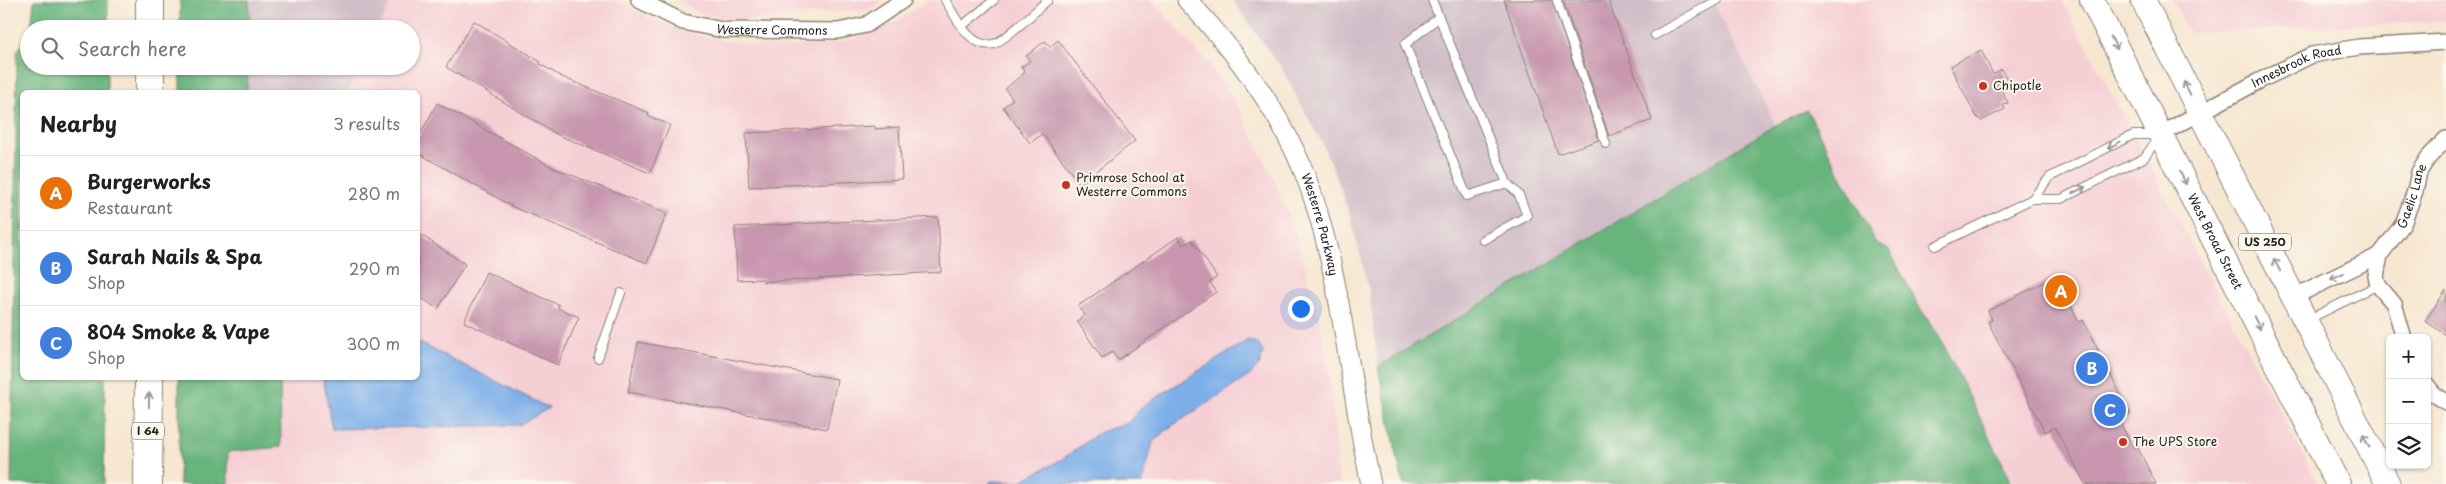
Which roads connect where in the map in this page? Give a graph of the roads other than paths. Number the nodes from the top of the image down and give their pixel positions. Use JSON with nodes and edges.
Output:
{"nodes":[{"id":1,"x":150,"y":0,"type":"edge"},
{"id":2,"x":639,"y":0,"type":"edge"},
{"id":3,"x":903,"y":0,"type":"edge"},
{"id":4,"x":945,"y":0,"type":"edge"},
{"id":5,"x":994,"y":0,"type":"edge"},
{"id":6,"x":1048,"y":0,"type":"edge"},
{"id":7,"x":1186,"y":0,"type":"edge"},
{"id":8,"x":1432,"y":0,"type":"edge"},
{"id":9,"x":1718,"y":0,"type":"edge"},
{"id":10,"x":2092,"y":0,"type":"edge"},
{"id":11,"x":2143,"y":0,"type":"edge"},
{"id":12,"x":1557,"y":1,"type":"dead end"},
{"id":13,"x":1439,"y":17,"type":"junction"},
{"id":14,"x":150,"y":20,"type":"edge"},
{"id":15,"x":962,"y":26,"type":"junction"},
{"id":16,"x":1655,"y":35,"type":"dead end"},
{"id":17,"x":2446,"y":42,"type":"edge"},
{"id":18,"x":150,"y":75,"type":"edge"},
{"id":19,"x":150,"y":90,"type":"edge"},
{"id":20,"x":2200,"y":113,"type":"junction"},
{"id":21,"x":2161,"y":134,"type":"junction"},
{"id":22,"x":2446,"y":139,"type":"edge"},
{"id":23,"x":1606,"y":144,"type":"dead end"},
{"id":24,"x":1508,"y":183,"type":"junction"},
{"id":25,"x":2032,"y":199,"type":"junction"},
{"id":26,"x":1483,"y":240,"type":"dead end"},
{"id":27,"x":1935,"y":246,"type":"dead end"},
{"id":28,"x":2380,"y":255,"type":"junction"},
{"id":29,"x":2378,"y":284,"type":"junction"},
{"id":30,"x":621,"y":293,"type":"dead end"},
{"id":31,"x":2293,"y":297,"type":"junction"},
{"id":32,"x":2306,"y":321,"type":"junction"},
{"id":33,"x":2403,"y":334,"type":"edge"},
{"id":34,"x":598,"y":358,"type":"dead end"},
{"id":35,"x":149,"y":380,"type":"edge"},
{"id":36,"x":2431,"y":390,"type":"edge"},
{"id":37,"x":2446,"y":402,"type":"edge"},
{"id":38,"x":148,"y":484,"type":"edge"},
{"id":39,"x":1371,"y":484,"type":"edge"},
{"id":40,"x":2338,"y":484,"type":"edge"},
{"id":41,"x":2388,"y":484,"type":"edge"}],
"edges":[{"from":1,"to":14,"type":"highway"},
{"from":2,"to":3,"type":"street","name":"Westerre Commons"},
{"from":4,"to":15,"type":"lane"},
{"from":5,"to":15,"type":"lane"},
{"from":6,"to":15,"type":"lane"},
{"from":7,"to":39,"type":"street","name":"Westerre Parkway"},
{"from":8,"to":13,"type":"lane"},
{"from":9,"to":16,"type":"lane"},
{"from":10,"to":21,"type":"main road","name":"West Broad Street","number":"US 250","one_way":true},
{"from":20,"to":11,"type":"main road","number":"US 250","one_way":true},
{"from":12,"to":23,"type":"lane"},
{"from":13,"to":24,"type":"lane"},
{"from":13,"to":24,"type":"lane"},
{"from":17,"to":20,"type":"street","name":"Innesbrook Road"},
{"from":18,"to":19,"type":"highway"},
{"from":20,"to":21,"type":"street","name":"Innesbrook Road"},
{"from":31,"to":20,"type":"main road","number":"US 250","one_way":true},
{"from":21,"to":25,"type":"lane","one_way":true},
{"from":25,"to":21,"type":"lane","one_way":true},
{"from":21,"to":40,"type":"main road","name":"West Broad Street","number":"US 250","one_way":true},
{"from":22,"to":28,"type":"street","name":"Gaelic Lane"},
{"from":24,"to":26,"type":"lane"},
{"from":25,"to":27,"type":"lane"},
{"from":28,"to":29,"type":"street","name":"Gaelic Lane"},
{"from":28,"to":31,"type":"street","name":"Gaelic Lane","one_way":true},
{"from":29,"to":32,"type":"lane"},
{"from":29,"to":33,"type":"street"},
{"from":30,"to":34,"type":"lane"},
{"from":31,"to":32,"type":"main road","number":"US 250"},
{"from":41,"to":32,"type":"main road","number":"US 250","one_way":true},
{"from":38,"to":35,"type":"highway","number":"I 64","one_way":true},
{"from":36,"to":37,"type":"street"}]}
